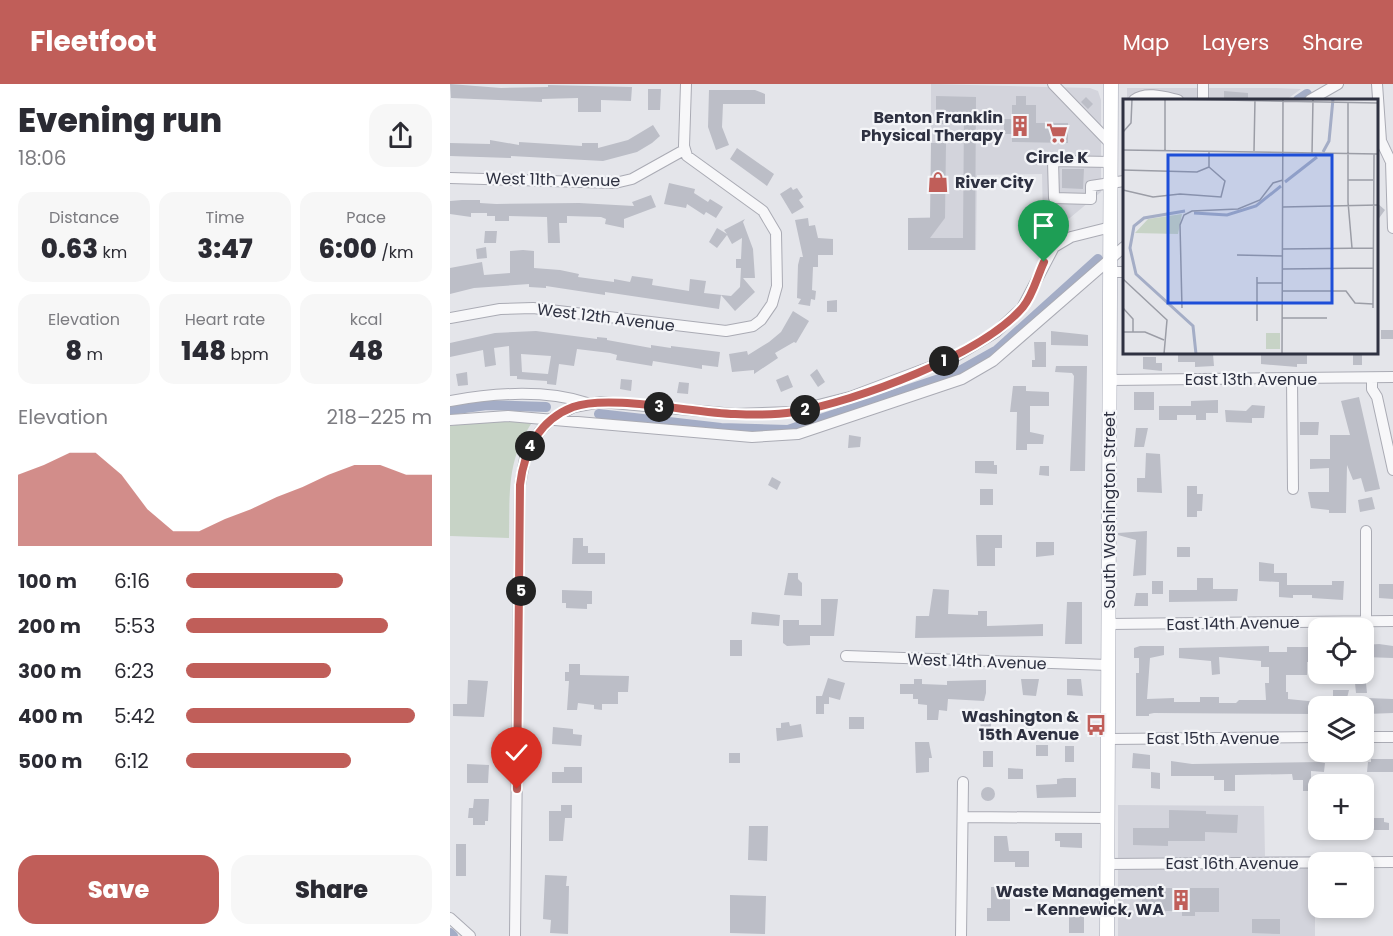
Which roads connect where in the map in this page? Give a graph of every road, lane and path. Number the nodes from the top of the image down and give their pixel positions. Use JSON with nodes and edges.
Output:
{"nodes":[{"id":1,"x":686,"y":84,"type":"edge"},
{"id":2,"x":1053,"y":84,"type":"edge"},
{"id":3,"x":1111,"y":84,"type":"edge"},
{"id":4,"x":1338,"y":84,"type":"edge"},
{"id":5,"x":1377,"y":84,"type":"edge"},
{"id":6,"x":1135,"y":99,"type":"edge"},
{"id":7,"x":1172,"y":99,"type":"edge"},
{"id":8,"x":1312,"y":99,"type":"edge"},
{"id":9,"x":1111,"y":144,"type":"junction"},
{"id":10,"x":684,"y":150,"type":"junction"},
{"id":11,"x":1111,"y":162,"type":"junction"},
{"id":12,"x":450,"y":178,"type":"edge"},
{"id":13,"x":1118,"y":182,"type":"edge"},
{"id":14,"x":1111,"y":227,"type":"junction"},
{"id":15,"x":1393,"y":228,"type":"edge"},
{"id":16,"x":1123,"y":251,"type":"edge"},
{"id":17,"x":1115,"y":268,"type":"edge"},
{"id":18,"x":450,"y":318,"type":"edge"},
{"id":19,"x":1393,"y":377,"type":"edge"},
{"id":20,"x":1292,"y":378,"type":"junction"},
{"id":21,"x":1372,"y":378,"type":"junction"},
{"id":22,"x":1110,"y":380,"type":"junction"},
{"id":23,"x":450,"y":401,"type":"edge"},
{"id":24,"x":588,"y":403,"type":"junction"},
{"id":25,"x":551,"y":419,"type":"junction"},
{"id":26,"x":450,"y":420,"type":"edge"},
{"id":27,"x":1393,"y":470,"type":"edge"},
{"id":28,"x":1293,"y":489,"type":"dead end"},
{"id":29,"x":1366,"y":531,"type":"dead end"},
{"id":30,"x":1366,"y":618,"type":"edge"},
{"id":31,"x":1374,"y":621,"type":"edge"},
{"id":32,"x":1393,"y":621,"type":"edge"},
{"id":33,"x":1308,"y":622,"type":"edge"},
{"id":34,"x":1108,"y":624,"type":"junction"},
{"id":35,"x":846,"y":656,"type":"dead end"},
{"id":36,"x":1108,"y":665,"type":"junction"},
{"id":37,"x":1308,"y":737,"type":"edge"},
{"id":38,"x":1374,"y":737,"type":"edge"},
{"id":39,"x":1393,"y":737,"type":"edge"},
{"id":40,"x":1108,"y":739,"type":"junction"},
{"id":41,"x":963,"y":782,"type":"dead end"},
{"id":42,"x":963,"y":817,"type":"junction"},
{"id":43,"x":1108,"y":818,"type":"junction"},
{"id":44,"x":1393,"y":862,"type":"edge"},
{"id":45,"x":1107,"y":864,"type":"junction"},
{"id":46,"x":450,"y":918,"type":"edge"},
{"id":47,"x":470,"y":936,"type":"edge"},
{"id":48,"x":515,"y":936,"type":"edge"},
{"id":49,"x":961,"y":936,"type":"edge"},
{"id":50,"x":1107,"y":936,"type":"edge"}],
"edges":[{"from":1,"to":10,"type":"street"},
{"from":2,"to":9,"type":"street"},
{"from":3,"to":9,"type":"main road","name":"South Washington Street"},
{"from":4,"to":8,"type":"street"},
{"from":5,"to":15,"type":"street"},
{"from":6,"to":7,"type":"street"},
{"from":9,"to":11,"type":"main road","name":"South Washington Street"},
{"from":10,"to":12,"type":"street","name":"West 11th Avenue"},
{"from":10,"to":18,"type":"street","name":"West 12th Avenue"},
{"from":11,"to":13,"type":"main road","name":"South Washington Street"},
{"from":11,"to":13,"type":"street"},
{"from":13,"to":14,"type":"main road","name":"South Washington Street"},
{"from":14,"to":17,"type":"main road","name":"South Washington Street"},
{"from":14,"to":24,"type":"street"},
{"from":16,"to":17,"type":"street"},
{"from":17,"to":22,"type":"main road","name":"South Washington Street"},
{"from":17,"to":25,"type":"street"},
{"from":19,"to":21,"type":"street","name":"East 13th Avenue"},
{"from":20,"to":21,"type":"street","name":"East 13th Avenue"},
{"from":20,"to":22,"type":"street","name":"East 13th Avenue"},
{"from":20,"to":28,"type":"street"},
{"from":21,"to":27,"type":"street"},
{"from":22,"to":34,"type":"main road","name":"South Washington Street"},
{"from":23,"to":24,"type":"street"},
{"from":24,"to":25,"type":"street"},
{"from":25,"to":26,"type":"street"},
{"from":25,"to":48,"type":"street"},
{"from":29,"to":30,"type":"street"},
{"from":31,"to":32,"type":"street","name":"East 14th Avenue"},
{"from":33,"to":34,"type":"street","name":"East 14th Avenue"},
{"from":34,"to":36,"type":"main road","name":"South Washington Street"},
{"from":35,"to":36,"type":"street","name":"West 14th Avenue"},
{"from":36,"to":40,"type":"main road","name":"South Washington Street"},
{"from":37,"to":40,"type":"street","name":"East 15th Avenue"},
{"from":38,"to":39,"type":"street"},
{"from":40,"to":43,"type":"main road","name":"South Washington Street"},
{"from":41,"to":42,"type":"street"},
{"from":42,"to":43,"type":"street"},
{"from":42,"to":49,"type":"street"},
{"from":43,"to":45,"type":"main road","name":"South Washington Street"},
{"from":44,"to":45,"type":"street","name":"East 16th Avenue"},
{"from":45,"to":50,"type":"main road","name":"South Washington Street"},
{"from":46,"to":47,"type":"street"}]}
